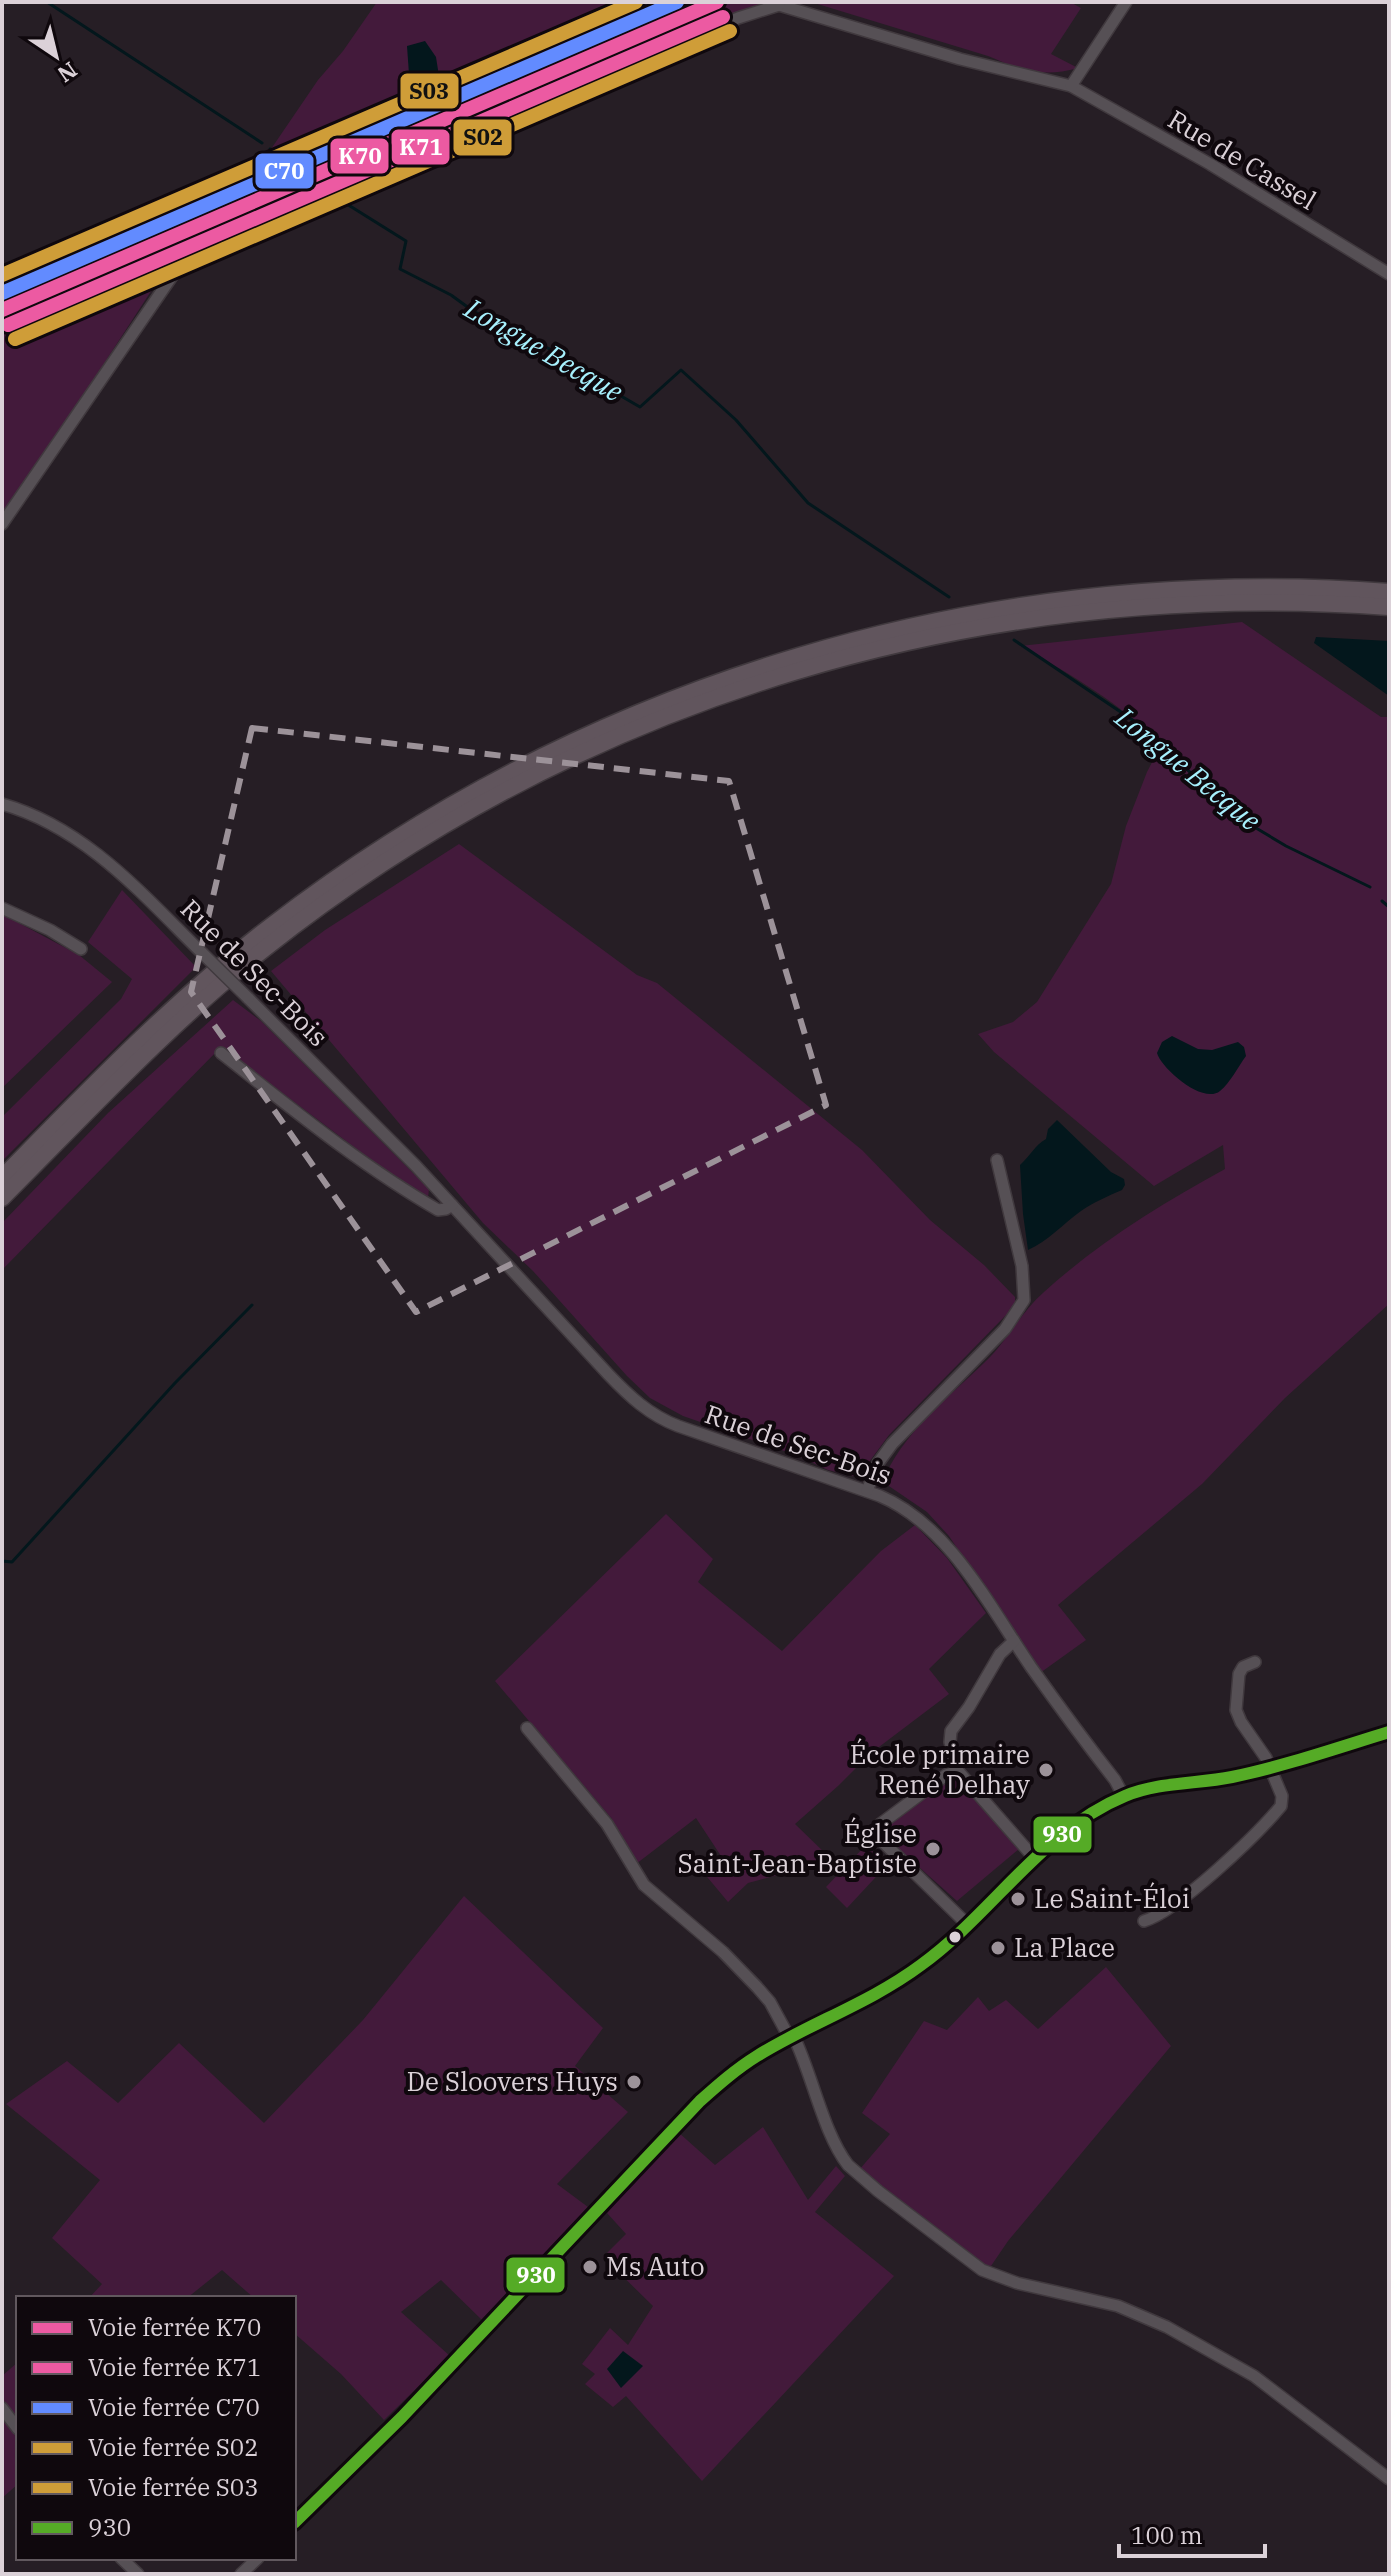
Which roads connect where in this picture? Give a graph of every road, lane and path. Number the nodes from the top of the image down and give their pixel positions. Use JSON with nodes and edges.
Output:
{"nodes":[{"id":1,"x":1126,"y":2,"type":"edge"},
{"id":2,"x":778,"y":4,"type":"edge"},
{"id":3,"x":1071,"y":86,"type":"junction"},
{"id":4,"x":1389,"y":274,"type":"edge"},
{"id":5,"x":2,"y":524,"type":"edge"},
{"id":6,"x":1389,"y":592,"type":"edge"},
{"id":7,"x":1389,"y":607,"type":"edge"},
{"id":8,"x":2,"y":804,"type":"edge"},
{"id":9,"x":2,"y":908,"type":"edge"},
{"id":10,"x":81,"y":949,"type":"dead end"},
{"id":11,"x":221,"y":1053,"type":"dead end"},
{"id":12,"x":997,"y":1160,"type":"dead end"},
{"id":13,"x":2,"y":1178,"type":"edge"},
{"id":14,"x":2,"y":1198,"type":"edge"},
{"id":15,"x":452,"y":1205,"type":"junction"},
{"id":16,"x":867,"y":1491,"type":"junction"},
{"id":17,"x":1014,"y":1641,"type":"junction"},
{"id":18,"x":1255,"y":1662,"type":"dead end"},
{"id":19,"x":527,"y":1728,"type":"dead end"},
{"id":20,"x":1389,"y":1732,"type":"edge"},
{"id":21,"x":1270,"y":1768,"type":"junction"},
{"id":22,"x":958,"y":1771,"type":"junction"},
{"id":23,"x":1124,"y":1797,"type":"junction"},
{"id":24,"x":1036,"y":1860,"type":"junction"},
{"id":25,"x":1144,"y":1921,"type":"dead end"},
{"id":26,"x":969,"y":1926,"type":"junction"},
{"id":27,"x":791,"y":2036,"type":"junction"},
{"id":28,"x":2,"y":2408,"type":"edge"},
{"id":29,"x":16,"y":2426,"type":"edge"},
{"id":30,"x":1389,"y":2479,"type":"edge"},
{"id":31,"x":296,"y":2521,"type":"edge"},
{"id":32,"x":123,"y":2560,"type":"edge"},
{"id":33,"x":256,"y":2560,"type":"edge"},
{"id":34,"x":138,"y":2574,"type":"edge"},
{"id":35,"x":241,"y":2574,"type":"edge"}],
"edges":[{"from":1,"to":3,"type":"street"},
{"from":2,"to":3,"type":"street","name":"Rue de Cassel"},
{"from":2,"to":5,"type":"street"},
{"from":3,"to":4,"type":"street","name":"Rue de Cassel"},
{"from":6,"to":13,"type":"highway"},
{"from":7,"to":14,"type":"highway"},
{"from":8,"to":15,"type":"street","name":"Rue de Sec-Bois","bridge":true},
{"from":9,"to":10,"type":"street"},
{"from":11,"to":15,"type":"street"},
{"from":12,"to":16,"type":"street"},
{"from":15,"to":16,"type":"street","name":"Rue de Sec-Bois"},
{"from":16,"to":17,"type":"street","name":"Rue de Sec-Bois"},
{"from":17,"to":22,"type":"street"},
{"from":17,"to":23,"type":"street","name":"Rue de Sec-Bois"},
{"from":18,"to":21,"type":"street"},
{"from":19,"to":27,"type":"street"},
{"from":20,"to":21,"type":"street"},
{"from":21,"to":23,"type":"street"},
{"from":21,"to":25,"type":"street"},
{"from":22,"to":24,"type":"street"},
{"from":22,"to":26,"type":"street"},
{"from":23,"to":24,"type":"street"},
{"from":24,"to":26,"type":"street"},
{"from":26,"to":27,"type":"street"},
{"from":27,"to":30,"type":"street"},
{"from":27,"to":31,"type":"street"},
{"from":28,"to":29,"type":"street"},
{"from":32,"to":34,"type":"street"},
{"from":33,"to":35,"type":"street"}]}
